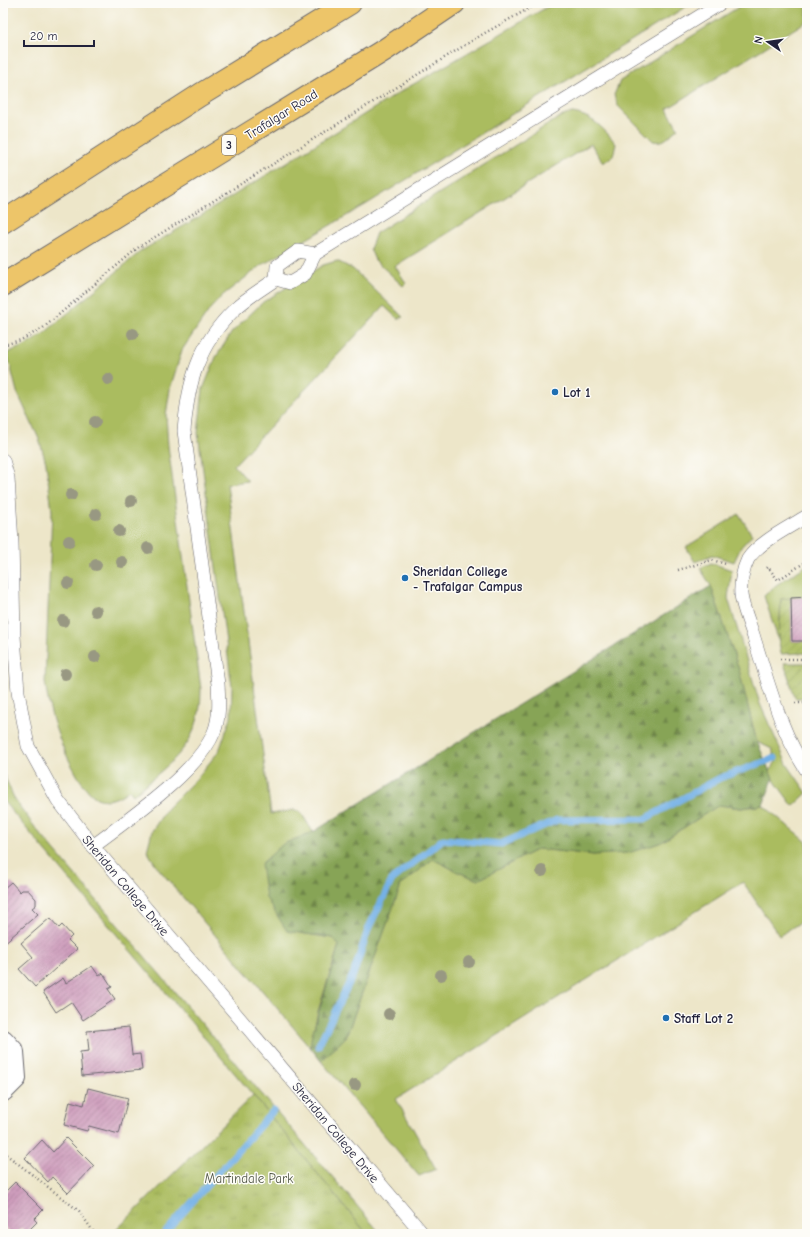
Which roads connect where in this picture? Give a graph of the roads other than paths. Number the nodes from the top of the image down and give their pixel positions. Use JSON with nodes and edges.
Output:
{"nodes":[{"id":1,"x":350,"y":3,"type":"edge"},
{"id":2,"x":454,"y":3,"type":"edge"},
{"id":3,"x":721,"y":3,"type":"edge"},
{"id":4,"x":3,"y":222,"type":"edge"},
{"id":5,"x":315,"y":254,"type":"junction"},
{"id":6,"x":276,"y":279,"type":"junction"},
{"id":7,"x":3,"y":285,"type":"edge"},
{"id":8,"x":3,"y":460,"type":"edge"},
{"id":9,"x":807,"y":516,"type":"edge"},
{"id":10,"x":807,"y":771,"type":"edge"},
{"id":11,"x":93,"y":846,"type":"junction"},
{"id":12,"x":3,"y":1041,"type":"edge"},
{"id":13,"x":3,"y":1090,"type":"edge"},
{"id":14,"x":423,"y":1234,"type":"edge"}],
"edges":[{"from":1,"to":4,"type":"main road"},
{"from":2,"to":7,"type":"main road","name":"Trafalgar Road","number":"3"},
{"from":3,"to":5,"type":"lane"},
{"from":5,"to":6,"type":"lane"},
{"from":5,"to":6,"type":"lane"},
{"from":6,"to":11,"type":"lane"},
{"from":8,"to":11,"type":"lane","name":"Sheridan College Drive"},
{"from":9,"to":10,"type":"lane"},
{"from":11,"to":14,"type":"lane","name":"Sheridan College Drive"},
{"from":12,"to":13,"type":"street"}]}
